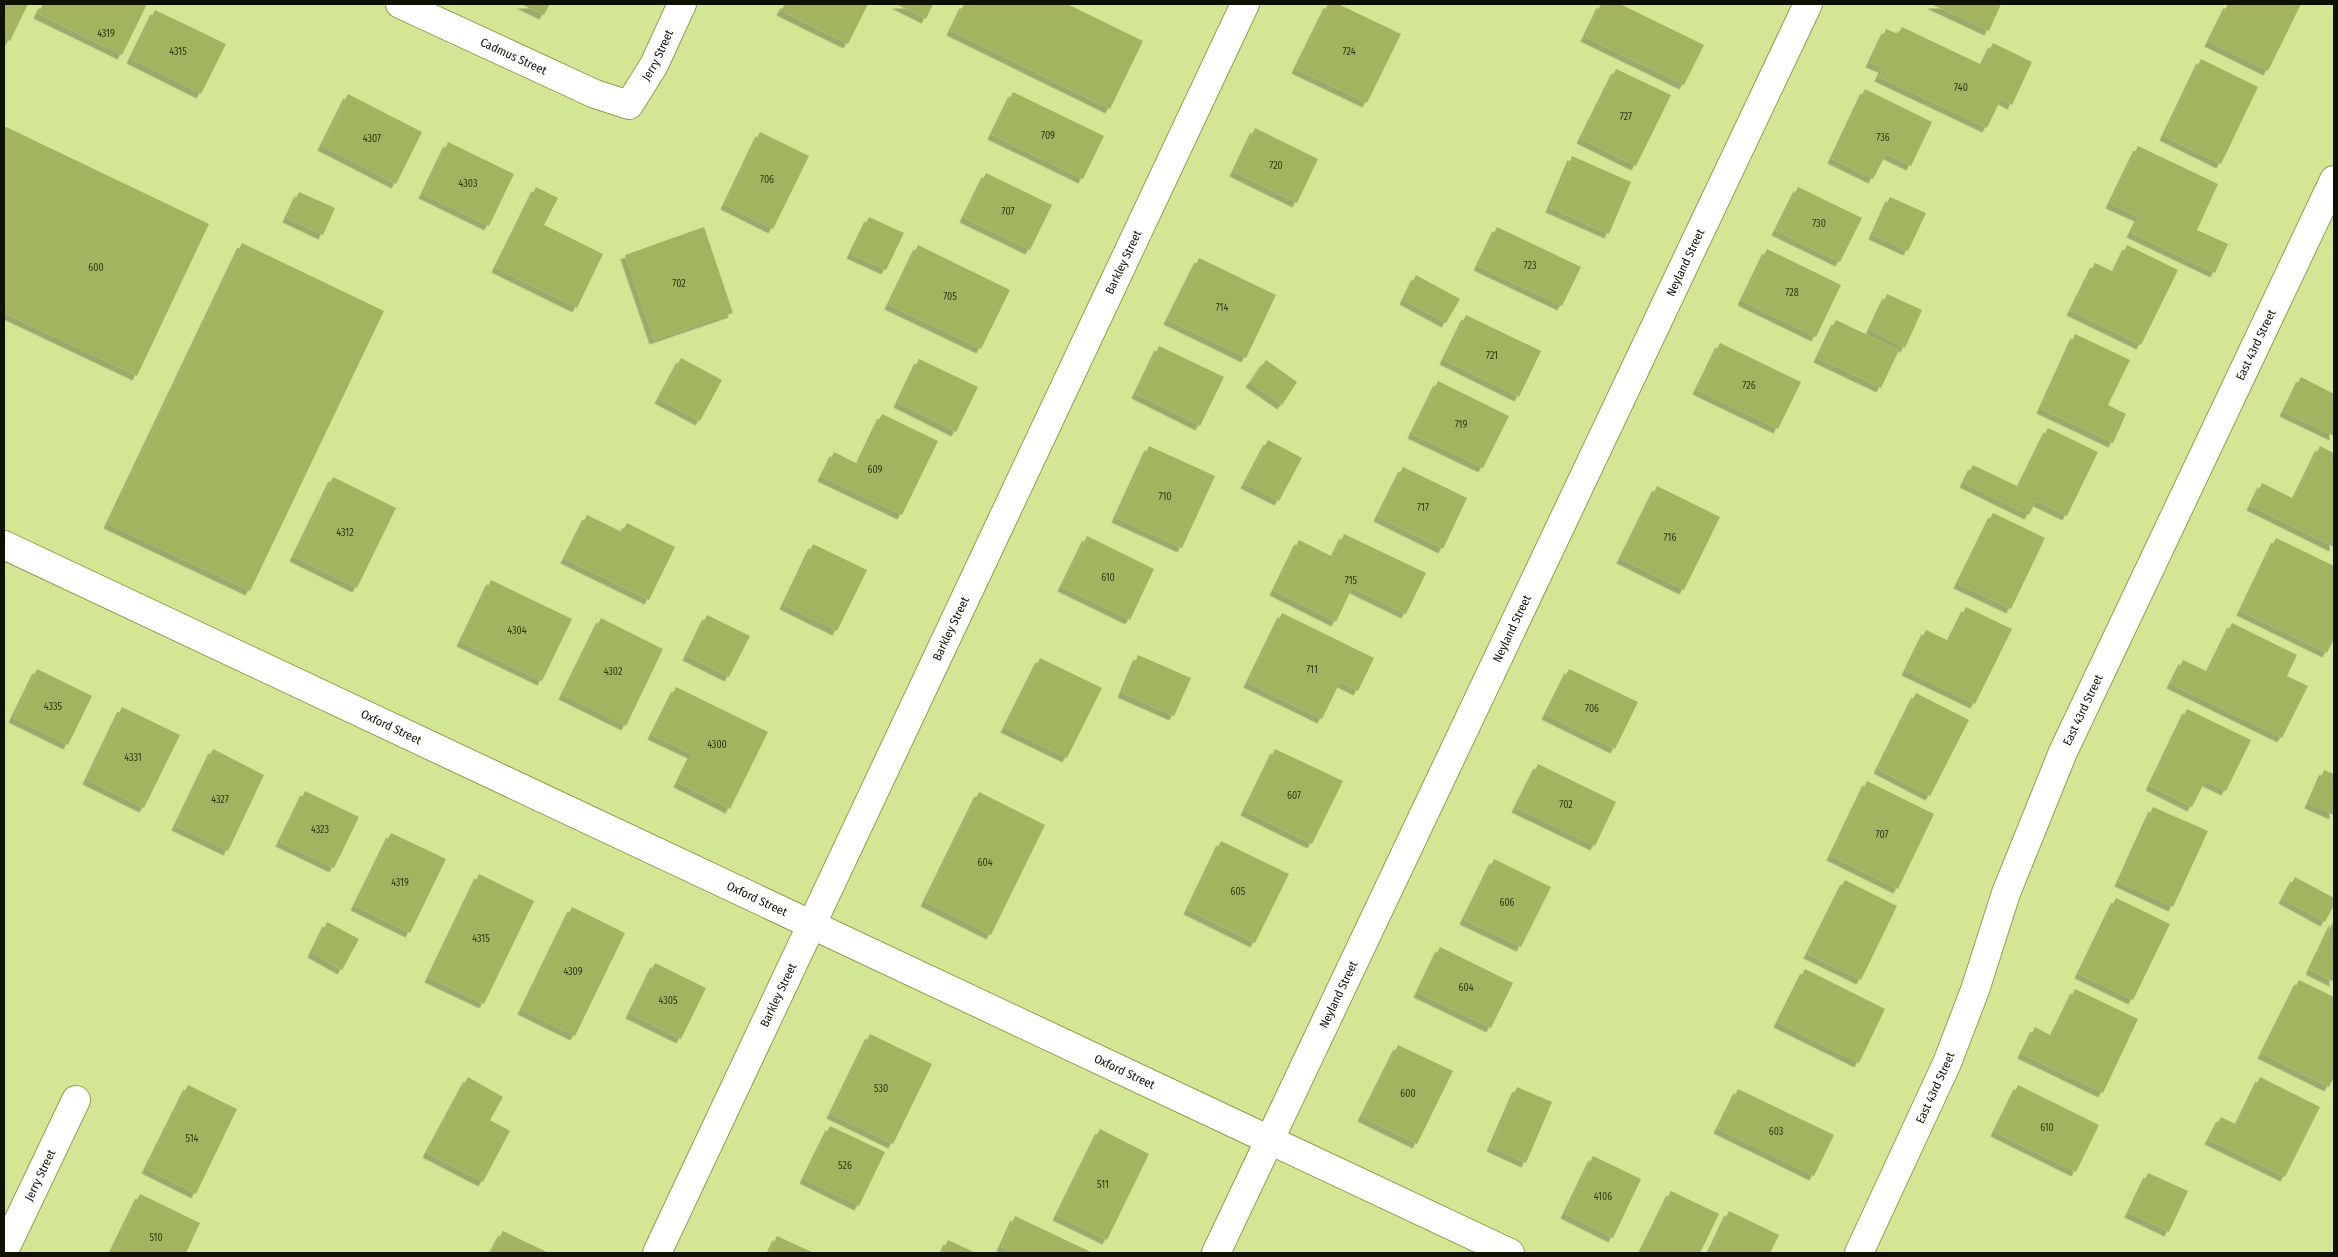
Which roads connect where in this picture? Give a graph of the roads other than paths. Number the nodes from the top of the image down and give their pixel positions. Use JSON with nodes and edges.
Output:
{"nodes":[{"id":1,"x":400,"y":4,"type":"edge"},
{"id":2,"x":682,"y":4,"type":"edge"},
{"id":3,"x":1245,"y":4,"type":"edge"},
{"id":4,"x":1808,"y":4,"type":"edge"},
{"id":5,"x":629,"y":105,"type":"joint"},
{"id":6,"x":2334,"y":180,"type":"edge"},
{"id":7,"x":4,"y":546,"type":"edge"},
{"id":8,"x":810,"y":925,"type":"junction"},
{"id":9,"x":76,"y":1100,"type":"dead end"},
{"id":10,"x":1270,"y":1140,"type":"junction"},
{"id":11,"x":4,"y":1251,"type":"edge"},
{"id":12,"x":657,"y":1253,"type":"edge"},
{"id":13,"x":1216,"y":1253,"type":"edge"},
{"id":14,"x":1510,"y":1253,"type":"edge"},
{"id":15,"x":1860,"y":1253,"type":"edge"}],
"edges":[{"from":1,"to":5,"type":"street","name":"Cadmus Street"},
{"from":2,"to":5,"type":"street","name":"Jerry Street"},
{"from":3,"to":8,"type":"street","name":"Barkley Street"},
{"from":4,"to":10,"type":"street","name":"Neyland Street"},
{"from":6,"to":15,"type":"street","name":"East 43rd Street"},
{"from":7,"to":8,"type":"street","name":"Oxford Street"},
{"from":8,"to":10,"type":"street","name":"Oxford Street"},
{"from":8,"to":12,"type":"street","name":"Barkley Street"},
{"from":9,"to":11,"type":"street","name":"Jerry Street"},
{"from":10,"to":13,"type":"street","name":"Neyland Street"},
{"from":10,"to":14,"type":"street","name":"Oxford Street"}]}
